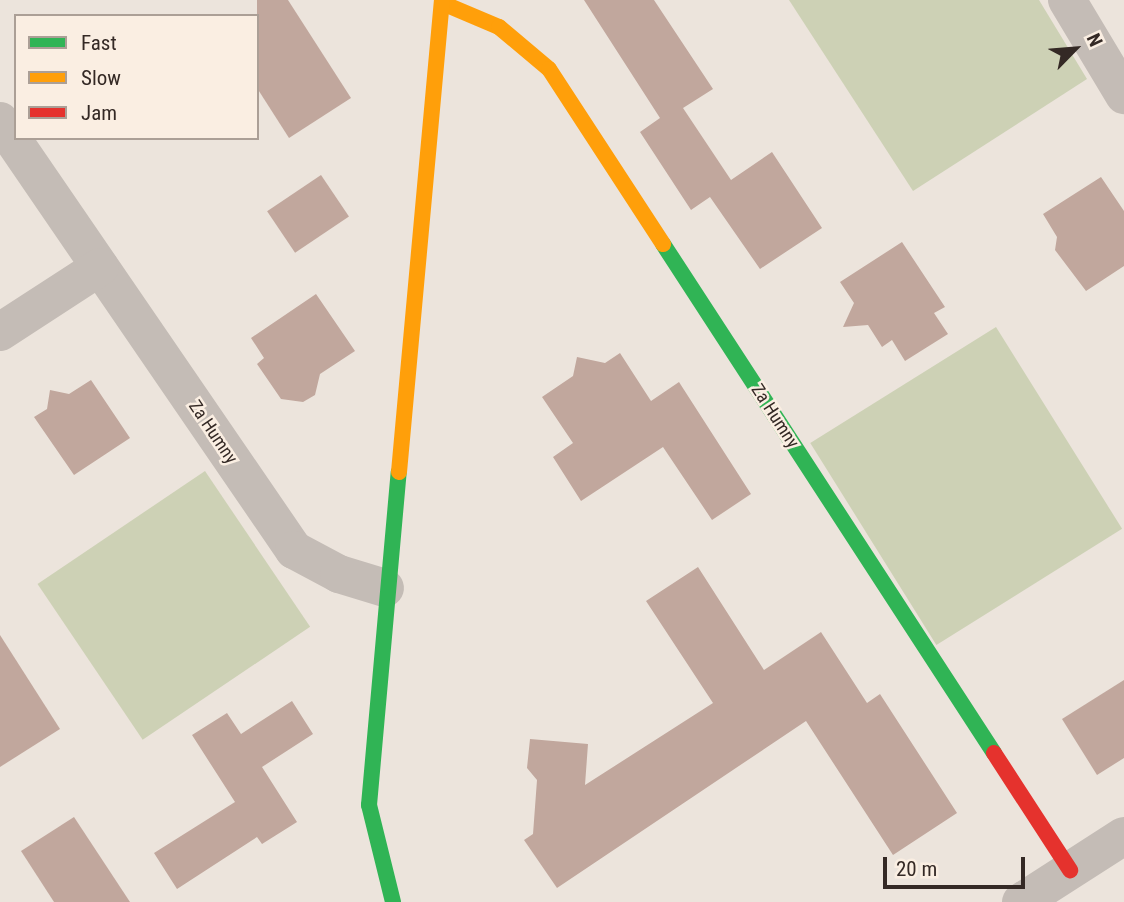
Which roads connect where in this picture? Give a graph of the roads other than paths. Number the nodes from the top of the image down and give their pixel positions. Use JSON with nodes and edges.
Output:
{"nodes":[{"id":1,"x":1067,"y":0,"type":"edge"},
{"id":2,"x":442,"y":2,"type":"edge"},
{"id":3,"x":1124,"y":95,"type":"edge"},
{"id":4,"x":0,"y":121,"type":"edge"},
{"id":5,"x":100,"y":268,"type":"junction"},
{"id":6,"x":0,"y":332,"type":"edge"},
{"id":7,"x":385,"y":588,"type":"junction"},
{"id":8,"x":1124,"y":836,"type":"edge"},
{"id":9,"x":1070,"y":870,"type":"junction"},
{"id":10,"x":393,"y":902,"type":"edge"},
{"id":11,"x":1021,"y":902,"type":"edge"}],
"edges":[{"from":1,"to":3,"type":"street"},
{"from":2,"to":7,"type":"street","name":"Za Humny"},
{"from":2,"to":9,"type":"street","name":"Za Humny"},
{"from":4,"to":5,"type":"street","name":"Za Humny"},
{"from":5,"to":6,"type":"street"},
{"from":5,"to":7,"type":"street","name":"Za Humny"},
{"from":7,"to":10,"type":"street","name":"Za Humny"},
{"from":8,"to":9,"type":"street"},
{"from":9,"to":11,"type":"street"}]}
